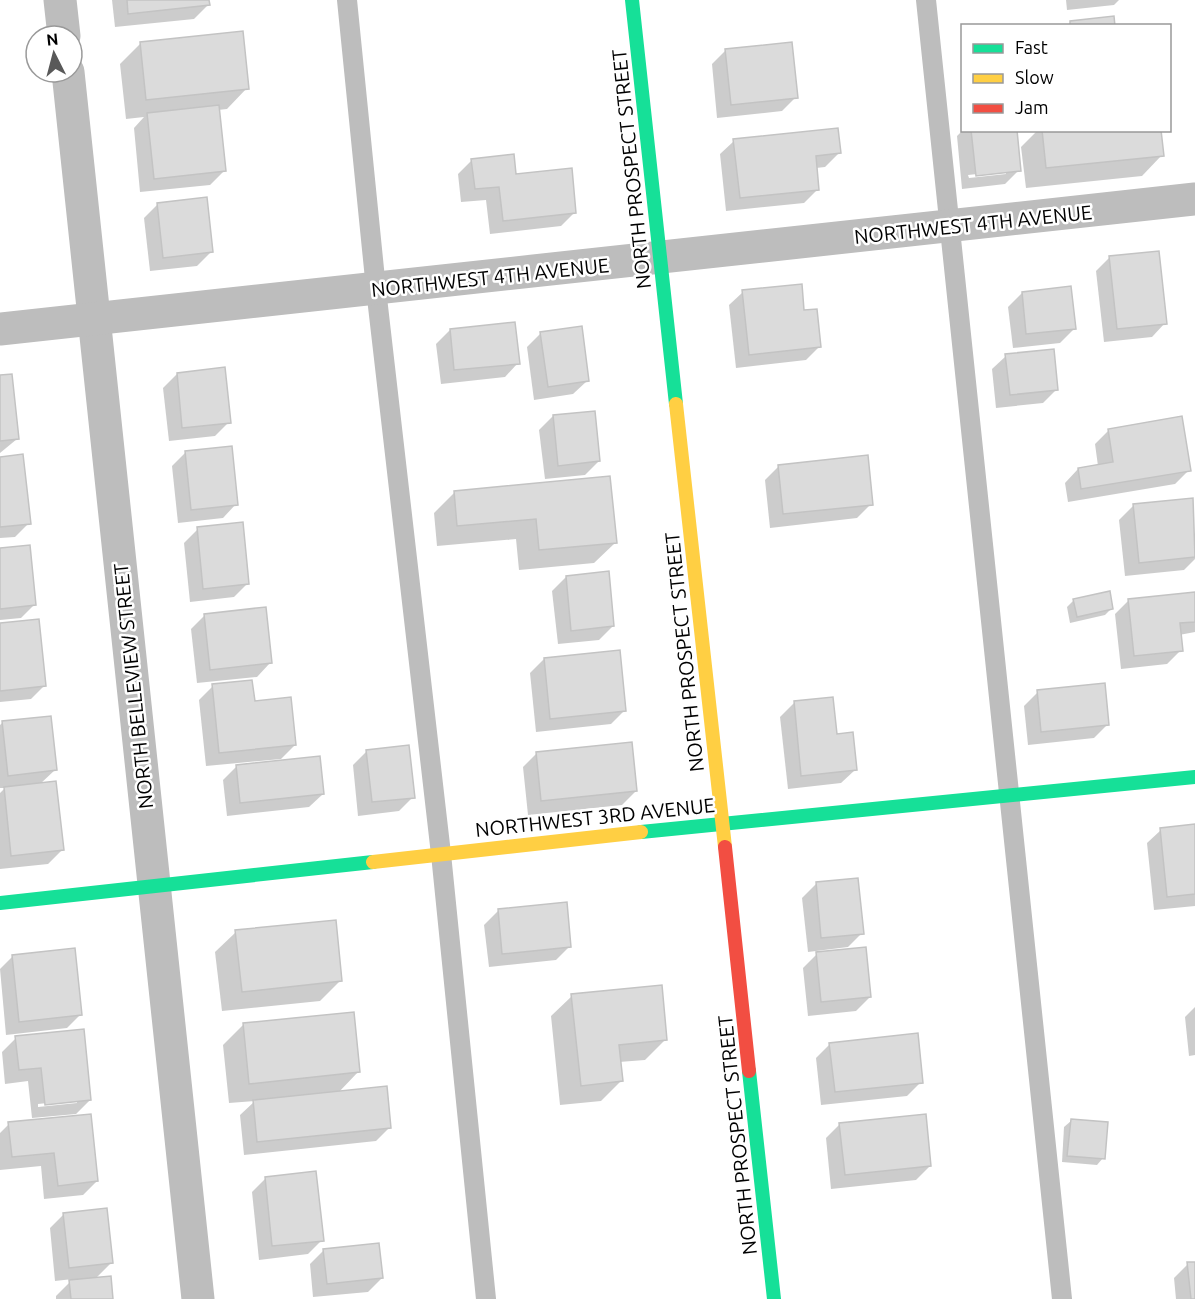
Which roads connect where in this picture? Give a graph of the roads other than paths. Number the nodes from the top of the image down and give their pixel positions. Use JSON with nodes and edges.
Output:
{"nodes":[{"id":1,"x":60,"y":0,"type":"edge"},
{"id":2,"x":347,"y":0,"type":"edge"},
{"id":3,"x":632,"y":0,"type":"edge"},
{"id":4,"x":926,"y":0,"type":"edge"},
{"id":5,"x":63,"y":24,"type":"edge"},
{"id":6,"x":69,"y":84,"type":"edge"},
{"id":7,"x":1195,"y":199,"type":"edge"},
{"id":8,"x":949,"y":227,"type":"junction"},
{"id":9,"x":660,"y":259,"type":"junction"},
{"id":10,"x":376,"y":290,"type":"junction"},
{"id":11,"x":94,"y":319,"type":"junction"},
{"id":12,"x":0,"y":329,"type":"edge"},
{"id":13,"x":1195,"y":777,"type":"edge"},
{"id":14,"x":1011,"y":795,"type":"junction"},
{"id":15,"x":722,"y":823,"type":"junction"},
{"id":16,"x":441,"y":854,"type":"junction"},
{"id":17,"x":154,"y":886,"type":"junction"},
{"id":18,"x":0,"y":903,"type":"edge"},
{"id":19,"x":198,"y":1299,"type":"edge"},
{"id":20,"x":486,"y":1299,"type":"edge"},
{"id":21,"x":774,"y":1299,"type":"edge"},
{"id":22,"x":1062,"y":1299,"type":"edge"}],
"edges":[{"from":1,"to":5,"type":"street"},
{"from":2,"to":10,"type":"lane"},
{"from":3,"to":9,"type":"street","name":"NORTH PROSPECT STREET"},
{"from":4,"to":8,"type":"lane"},
{"from":6,"to":11,"type":"street","name":"NORTH BELLEVIEW STREET"},
{"from":7,"to":8,"type":"street","name":"NORTHWEST 4TH AVENUE"},
{"from":8,"to":9,"type":"street","name":"NORTHWEST 4TH AVENUE"},
{"from":8,"to":14,"type":"lane"},
{"from":9,"to":10,"type":"street","name":"NORTHWEST 4TH AVENUE"},
{"from":9,"to":15,"type":"street","name":"NORTH PROSPECT STREET"},
{"from":10,"to":11,"type":"street","name":"NORTHWEST 4TH AVENUE"},
{"from":10,"to":16,"type":"lane"},
{"from":11,"to":12,"type":"street","name":"NORTHWEST 4TH AVENUE"},
{"from":11,"to":17,"type":"street","name":"NORTH BELLEVIEW STREET"},
{"from":13,"to":14,"type":"street","name":"NORTHWEST 3RD AVENUE"},
{"from":14,"to":15,"type":"street","name":"NORTHWEST 3RD AVENUE"},
{"from":14,"to":22,"type":"lane"},
{"from":15,"to":16,"type":"street","name":"NORTHWEST 3RD AVENUE"},
{"from":15,"to":21,"type":"street","name":"NORTH PROSPECT STREET"},
{"from":16,"to":17,"type":"street","name":"NORTHWEST 3RD AVENUE"},
{"from":16,"to":20,"type":"lane"},
{"from":17,"to":18,"type":"street","name":"NORTHWEST 3RD AVENUE"},
{"from":17,"to":19,"type":"street","name":"NORTH BELLEVIEW STREET"}]}
